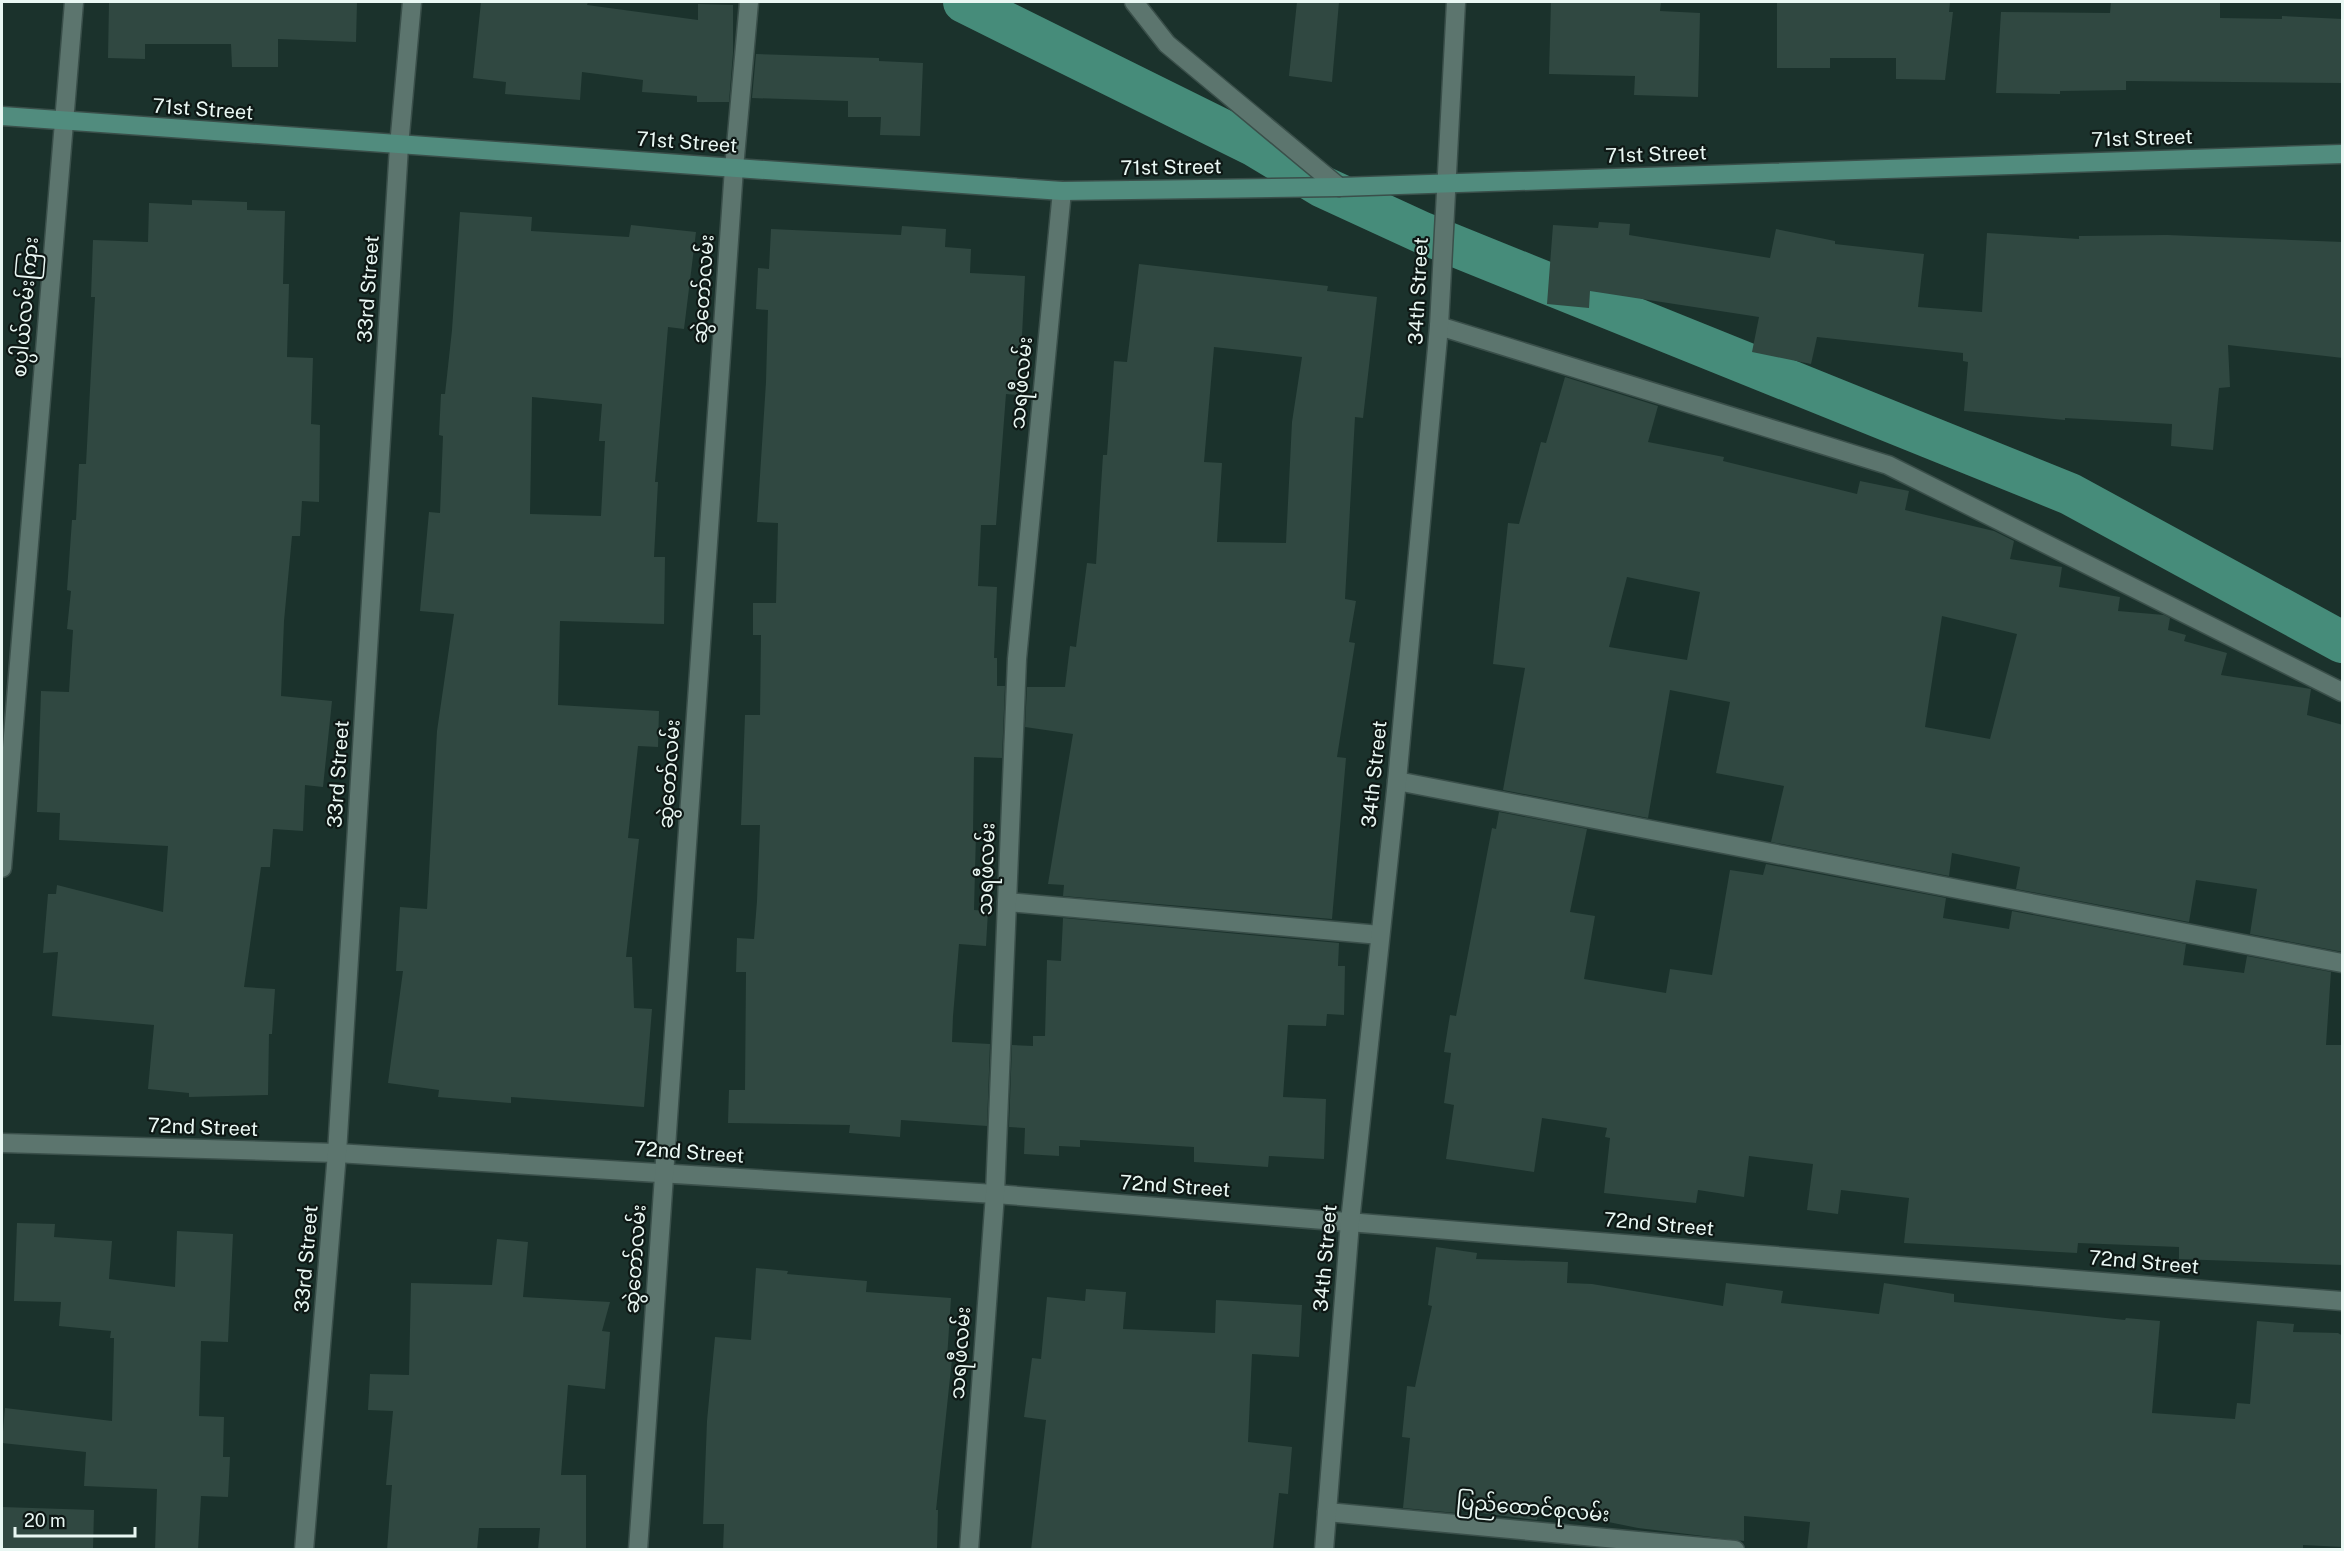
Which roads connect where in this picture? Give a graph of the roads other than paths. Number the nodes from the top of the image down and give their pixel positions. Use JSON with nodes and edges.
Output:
{"nodes":[{"id":1,"x":74,"y":2,"type":"edge"},
{"id":2,"x":412,"y":2,"type":"edge"},
{"id":3,"x":749,"y":2,"type":"edge"},
{"id":4,"x":1134,"y":2,"type":"edge"},
{"id":5,"x":1456,"y":2,"type":"edge"},
{"id":6,"x":2,"y":116,"type":"edge"},
{"id":7,"x":63,"y":121,"type":"junction"},
{"id":8,"x":399,"y":146,"type":"junction"},
{"id":9,"x":2343,"y":154,"type":"edge"},
{"id":10,"x":734,"y":168,"type":"junction"},
{"id":11,"x":1448,"y":183,"type":"junction"},
{"id":12,"x":1336,"y":187,"type":"junction"},
{"id":13,"x":1062,"y":191,"type":"junction"},
{"id":14,"x":1439,"y":326,"type":"junction"},
{"id":15,"x":2343,"y":692,"type":"edge"},
{"id":16,"x":1397,"y":781,"type":"junction"},
{"id":17,"x":2,"y":868,"type":"edge"},
{"id":18,"x":1007,"y":902,"type":"junction"},
{"id":19,"x":1380,"y":935,"type":"junction"},
{"id":20,"x":2343,"y":963,"type":"edge"},
{"id":21,"x":2,"y":1143,"type":"edge"},
{"id":22,"x":337,"y":1154,"type":"junction"},
{"id":23,"x":663,"y":1173,"type":"junction"},
{"id":24,"x":995,"y":1194,"type":"junction"},
{"id":25,"x":1350,"y":1222,"type":"junction"},
{"id":26,"x":2343,"y":1300,"type":"edge"},
{"id":27,"x":1327,"y":1512,"type":"junction"},
{"id":28,"x":304,"y":1550,"type":"edge"},
{"id":29,"x":638,"y":1550,"type":"edge"},
{"id":30,"x":969,"y":1550,"type":"edge"},
{"id":31,"x":1324,"y":1550,"type":"edge"},
{"id":32,"x":1735,"y":1550,"type":"edge"}],
"edges":[{"from":1,"to":7,"type":"street","name":"စပ္ပါယ်လမ်းကြား"},
{"from":2,"to":8,"type":"street","name":"33rd Street"},
{"from":3,"to":10,"type":"street","name":"ဆွဲတော်လမ်း"},
{"from":4,"to":12,"type":"street"},
{"from":5,"to":11,"type":"street","name":"34th Street"},
{"from":6,"to":7,"type":"main road","name":"71st Street"},
{"from":7,"to":8,"type":"main road","name":"71st Street"},
{"from":7,"to":17,"type":"street","name":"စပ္ပါယ်လမ်းကြား"},
{"from":8,"to":10,"type":"main road","name":"71st Street"},
{"from":8,"to":22,"type":"street","name":"33rd Street"},
{"from":9,"to":11,"type":"main road","name":"71st Street"},
{"from":10,"to":13,"type":"main road","name":"71st Street"},
{"from":10,"to":23,"type":"street","name":"ဆွဲတော်လမ်း"},
{"from":11,"to":12,"type":"main road","name":"71st Street"},
{"from":11,"to":14,"type":"street","name":"34th Street"},
{"from":12,"to":13,"type":"main road","name":"71st Street"},
{"from":13,"to":18,"type":"street","name":"သရဖီလမ်း"},
{"from":14,"to":15,"type":"street"},
{"from":14,"to":16,"type":"street","name":"34th Street"},
{"from":16,"to":19,"type":"street","name":"34th Street"},
{"from":16,"to":20,"type":"street"},
{"from":18,"to":19,"type":"street"},
{"from":18,"to":24,"type":"street","name":"သရဖီလမ်း"},
{"from":19,"to":25,"type":"street","name":"34th Street"},
{"from":21,"to":22,"type":"street","name":"72nd Street"},
{"from":22,"to":23,"type":"street","name":"72nd Street"},
{"from":22,"to":28,"type":"street","name":"33rd Street"},
{"from":23,"to":24,"type":"street","name":"72nd Street"},
{"from":23,"to":29,"type":"street","name":"ဆွဲတော်လမ်း"},
{"from":24,"to":25,"type":"street","name":"72nd Street"},
{"from":24,"to":30,"type":"street","name":"သရဖီလမ်း"},
{"from":25,"to":26,"type":"street","name":"72nd Street"},
{"from":25,"to":27,"type":"street","name":"34th Street"},
{"from":27,"to":31,"type":"street","name":"34th Street"},
{"from":27,"to":32,"type":"street","name":"ပြည်ထောင်စုလမ်း"}]}
